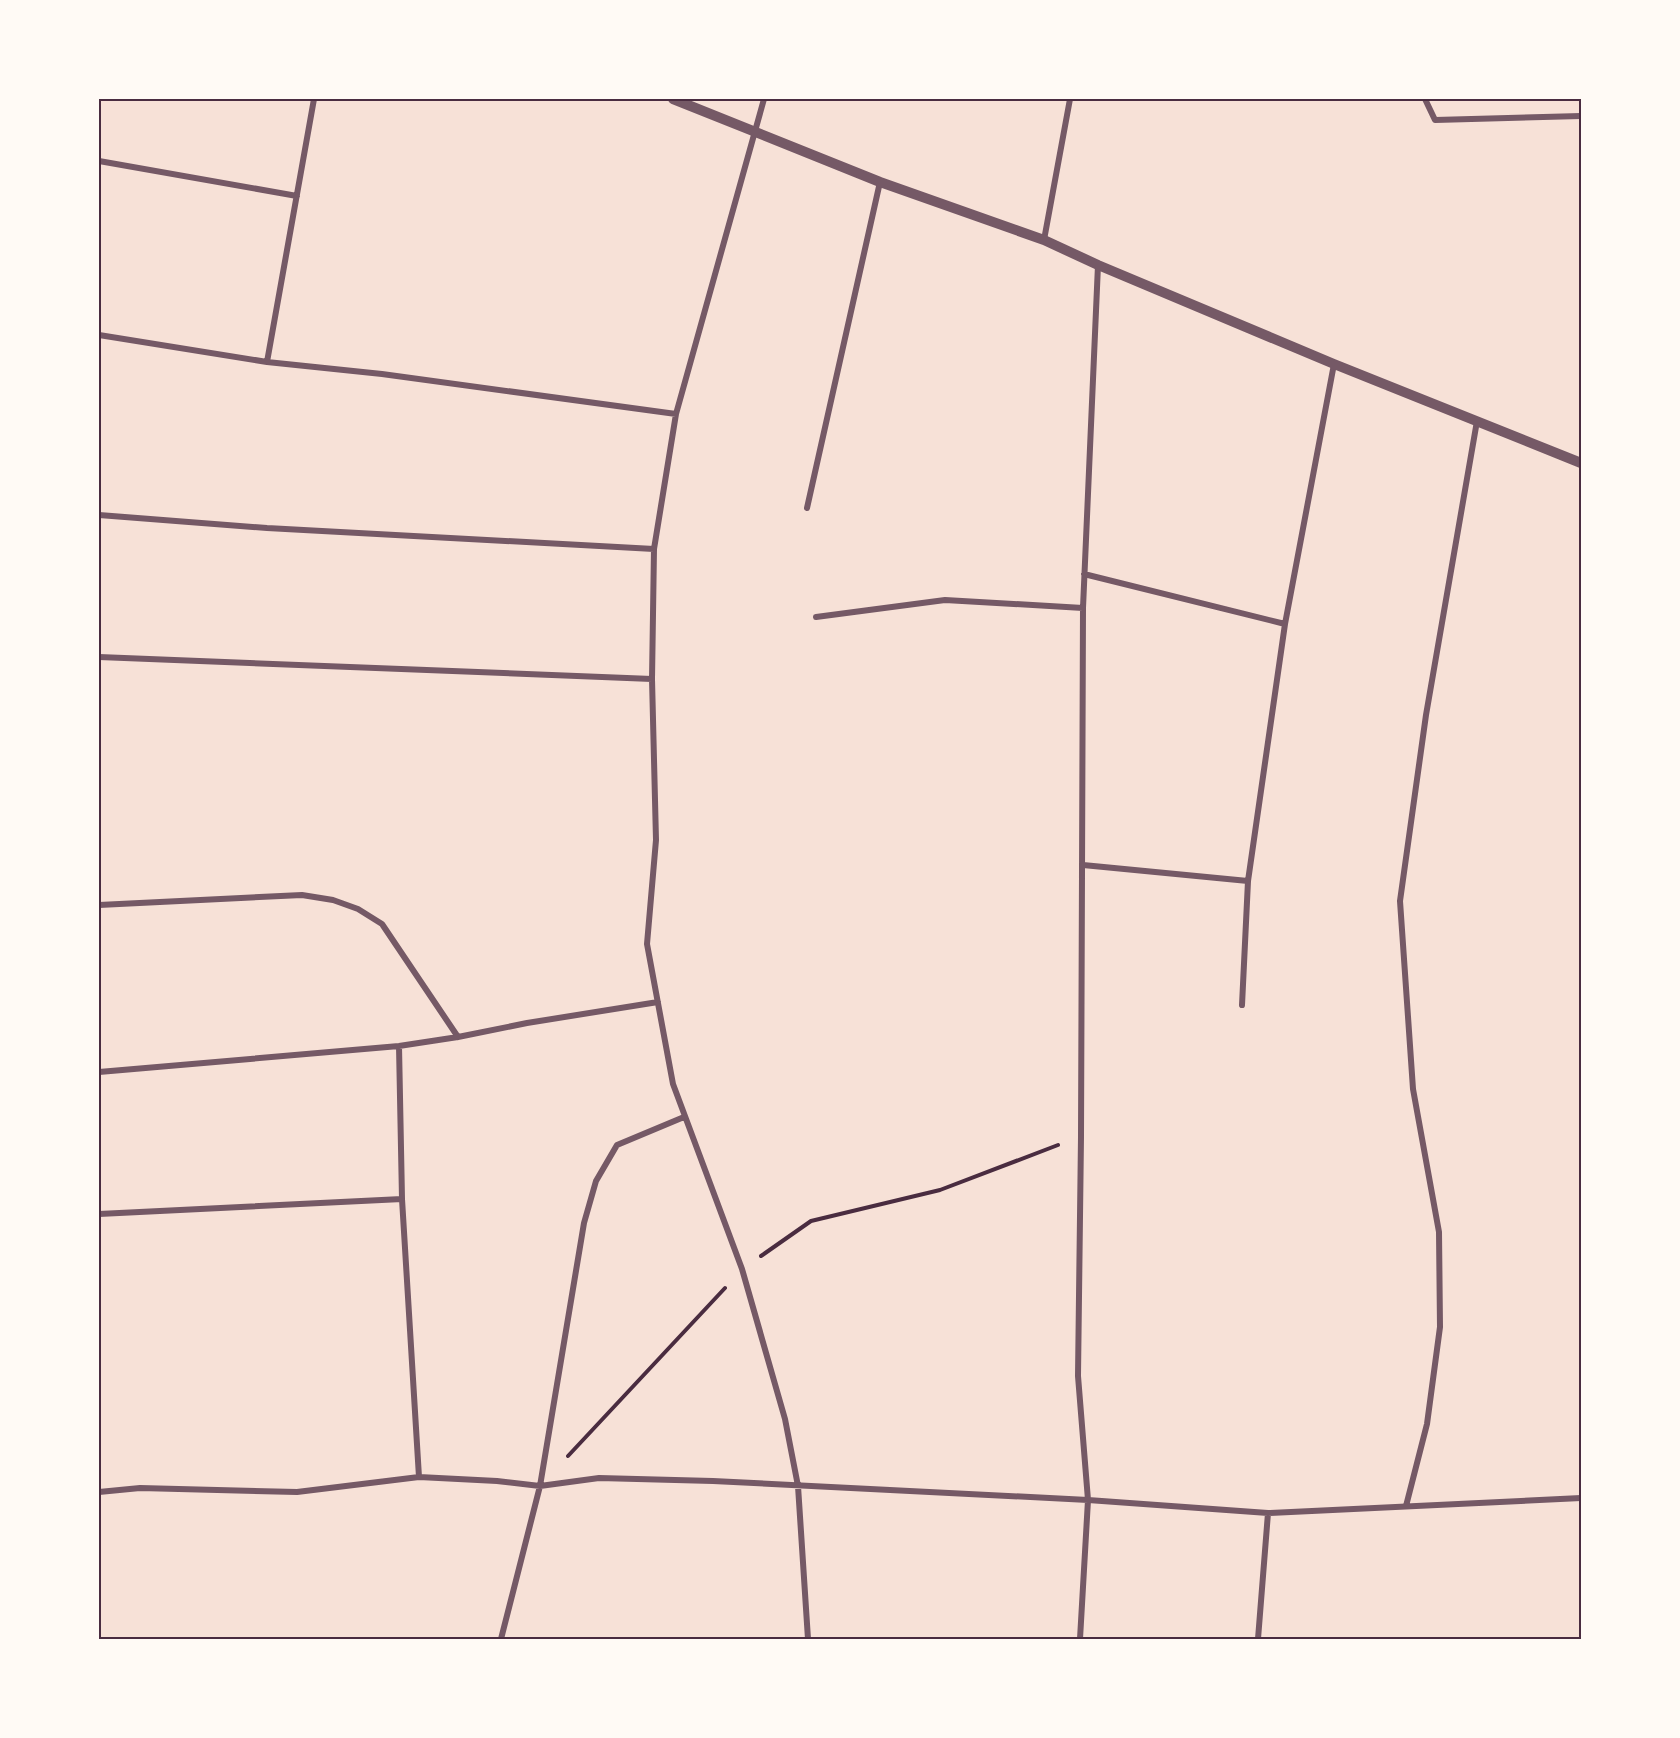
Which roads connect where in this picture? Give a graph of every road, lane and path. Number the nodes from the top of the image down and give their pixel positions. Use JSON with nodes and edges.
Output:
{"nodes":[{"id":1,"x":314,"y":99,"type":"edge"},
{"id":2,"x":673,"y":99,"type":"edge"},
{"id":3,"x":764,"y":99,"type":"edge"},
{"id":4,"x":1070,"y":99,"type":"edge"},
{"id":5,"x":1425,"y":99,"type":"edge"},
{"id":6,"x":1581,"y":116,"type":"edge"},
{"id":7,"x":755,"y":131,"type":"junction"},
{"id":8,"x":99,"y":161,"type":"edge"},
{"id":9,"x":879,"y":182,"type":"junction"},
{"id":10,"x":297,"y":196,"type":"junction"},
{"id":11,"x":1044,"y":240,"type":"junction"},
{"id":12,"x":1098,"y":265,"type":"junction"},
{"id":13,"x":99,"y":335,"type":"edge"},
{"id":14,"x":267,"y":362,"type":"junction"},
{"id":15,"x":1334,"y":364,"type":"junction"},
{"id":16,"x":676,"y":414,"type":"junction"},
{"id":17,"x":1477,"y":421,"type":"junction"},
{"id":18,"x":1581,"y":463,"type":"edge"},
{"id":19,"x":807,"y":508,"type":"dead end"},
{"id":20,"x":99,"y":515,"type":"edge"},
{"id":21,"x":654,"y":549,"type":"junction"},
{"id":22,"x":1084,"y":574,"type":"junction"},
{"id":23,"x":1083,"y":608,"type":"junction"},
{"id":24,"x":816,"y":617,"type":"dead end"},
{"id":25,"x":1285,"y":624,"type":"junction"},
{"id":26,"x":99,"y":657,"type":"edge"},
{"id":27,"x":652,"y":679,"type":"junction"},
{"id":28,"x":1083,"y":865,"type":"junction"},
{"id":29,"x":1248,"y":881,"type":"junction"},
{"id":30,"x":99,"y":905,"type":"edge"},
{"id":31,"x":658,"y":1002,"type":"junction"},
{"id":32,"x":1242,"y":1005,"type":"dead end"},
{"id":33,"x":458,"y":1037,"type":"junction"},
{"id":34,"x":399,"y":1046,"type":"junction"},
{"id":35,"x":99,"y":1072,"type":"edge"},
{"id":36,"x":684,"y":1117,"type":"junction"},
{"id":37,"x":1081,"y":1137,"type":"junction"},
{"id":38,"x":402,"y":1199,"type":"junction"},
{"id":39,"x":99,"y":1214,"type":"edge"},
{"id":40,"x":742,"y":1269,"type":"junction"},
{"id":41,"x":419,"y":1477,"type":"junction"},
{"id":42,"x":798,"y":1485,"type":"junction"},
{"id":43,"x":540,"y":1486,"type":"junction"},
{"id":44,"x":99,"y":1492,"type":"edge"},
{"id":45,"x":1581,"y":1498,"type":"edge"},
{"id":46,"x":1088,"y":1500,"type":"junction"},
{"id":47,"x":1406,"y":1506,"type":"junction"},
{"id":48,"x":1268,"y":1513,"type":"junction"},
{"id":49,"x":501,"y":1639,"type":"edge"},
{"id":50,"x":808,"y":1639,"type":"edge"},
{"id":51,"x":1080,"y":1639,"type":"edge"},
{"id":52,"x":1257,"y":1639,"type":"edge"}],
"edges":[{"from":1,"to":10,"type":"street"},
{"from":2,"to":7,"type":"street"},
{"from":3,"to":7,"type":"street"},
{"from":4,"to":11,"type":"street"},
{"from":5,"to":6,"type":"street"},
{"from":7,"to":9,"type":"street"},
{"from":7,"to":16,"type":"street"},
{"from":8,"to":10,"type":"street"},
{"from":9,"to":11,"type":"street"},
{"from":9,"to":19,"type":"street"},
{"from":10,"to":14,"type":"street"},
{"from":11,"to":12,"type":"street"},
{"from":12,"to":15,"type":"street"},
{"from":12,"to":22,"type":"street"},
{"from":13,"to":14,"type":"street"},
{"from":14,"to":16,"type":"street"},
{"from":15,"to":17,"type":"street"},
{"from":15,"to":25,"type":"street"},
{"from":16,"to":21,"type":"street"},
{"from":17,"to":18,"type":"street"},
{"from":17,"to":47,"type":"street"},
{"from":20,"to":21,"type":"street"},
{"from":21,"to":27,"type":"street"},
{"from":22,"to":23,"type":"street"},
{"from":22,"to":25,"type":"street"},
{"from":23,"to":24,"type":"street"},
{"from":23,"to":28,"type":"street"},
{"from":25,"to":29,"type":"street"},
{"from":26,"to":27,"type":"street"},
{"from":27,"to":31,"type":"street"},
{"from":28,"to":29,"type":"street"},
{"from":28,"to":37,"type":"street"},
{"from":29,"to":32,"type":"street"},
{"from":30,"to":33,"type":"street"},
{"from":31,"to":33,"type":"street"},
{"from":31,"to":36,"type":"street"},
{"from":33,"to":34,"type":"street"},
{"from":34,"to":35,"type":"street"},
{"from":34,"to":38,"type":"street"},
{"from":36,"to":40,"type":"street"},
{"from":36,"to":43,"type":"street"},
{"from":37,"to":40,"type":"path"},
{"from":37,"to":46,"type":"street"},
{"from":38,"to":39,"type":"street"},
{"from":38,"to":41,"type":"street"},
{"from":40,"to":42,"type":"street"},
{"from":40,"to":43,"type":"path"},
{"from":41,"to":43,"type":"street"},
{"from":41,"to":44,"type":"street"},
{"from":42,"to":43,"type":"street"},
{"from":42,"to":46,"type":"street"},
{"from":42,"to":50,"type":"street"},
{"from":43,"to":49,"type":"street"},
{"from":45,"to":47,"type":"street"},
{"from":46,"to":48,"type":"street"},
{"from":46,"to":51,"type":"street"},
{"from":47,"to":48,"type":"street"},
{"from":48,"to":52,"type":"street"}]}
